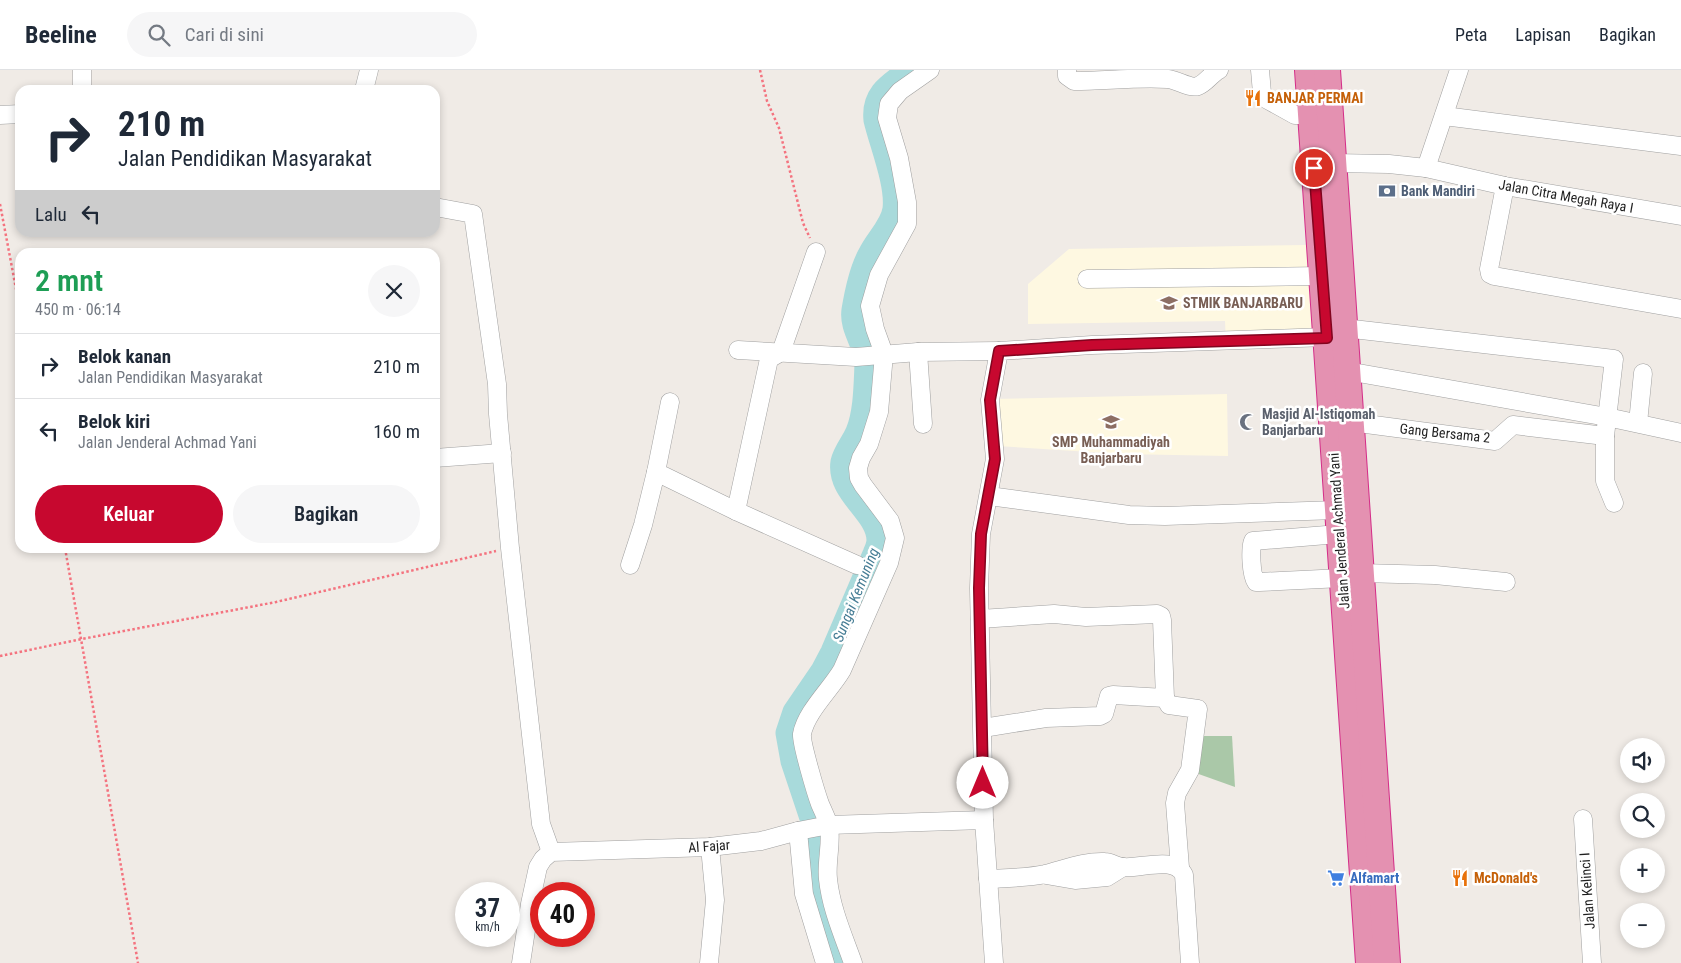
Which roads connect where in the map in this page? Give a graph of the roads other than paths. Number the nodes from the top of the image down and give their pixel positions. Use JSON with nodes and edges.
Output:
{"nodes":[{"id":1,"x":82,"y":70,"type":"edge"},
{"id":2,"x":369,"y":70,"type":"edge"},
{"id":3,"x":930,"y":70,"type":"edge"},
{"id":4,"x":1067,"y":70,"type":"edge"},
{"id":5,"x":1219,"y":70,"type":"edge"},
{"id":6,"x":1260,"y":70,"type":"edge"},
{"id":7,"x":1308,"y":70,"type":"edge"},
{"id":8,"x":1327,"y":70,"type":"edge"},
{"id":9,"x":1459,"y":70,"type":"edge"},
{"id":10,"x":1176,"y":75,"type":"edge"},
{"id":11,"x":82,"y":85,"type":"edge"},
{"id":12,"x":365,"y":85,"type":"edge"},
{"id":13,"x":15,"y":114,"type":"edge"},
{"id":14,"x":0,"y":115,"type":"edge"},
{"id":15,"x":1310,"y":115,"type":"junction"},
{"id":16,"x":1444,"y":116,"type":"junction"},
{"id":17,"x":1681,"y":146,"type":"edge"},
{"id":18,"x":1333,"y":163,"type":"junction"},
{"id":19,"x":1426,"y":168,"type":"junction"},
{"id":20,"x":1505,"y":186,"type":"junction"},
{"id":21,"x":440,"y":208,"type":"edge"},
{"id":22,"x":1681,"y":216,"type":"edge"},
{"id":23,"x":816,"y":252,"type":"road end"},
{"id":24,"x":1322,"y":276,"type":"junction"},
{"id":25,"x":1087,"y":279,"type":"dead end"},
{"id":26,"x":1681,"y":309,"type":"edge"},
{"id":27,"x":1336,"y":333,"type":"junction"},
{"id":28,"x":738,"y":350,"type":"dead end"},
{"id":29,"x":999,"y":351,"type":"junction"},
{"id":30,"x":781,"y":352,"type":"junction"},
{"id":31,"x":918,"y":352,"type":"junction"},
{"id":32,"x":882,"y":354,"type":"junction"},
{"id":33,"x":1347,"y":371,"type":"junction"},
{"id":34,"x":1643,"y":373,"type":"dead end"},
{"id":35,"x":670,"y":402,"type":"dead end"},
{"id":36,"x":1607,"y":417,"type":"junction"},
{"id":37,"x":1351,"y":422,"type":"junction"},
{"id":38,"x":1638,"y":423,"type":"junction"},
{"id":39,"x":923,"y":424,"type":"dead end"},
{"id":40,"x":1681,"y":433,"type":"edge"},
{"id":41,"x":1605,"y":436,"type":"junction"},
{"id":42,"x":502,"y":453,"type":"junction"},
{"id":43,"x":440,"y":458,"type":"edge"},
{"id":44,"x":656,"y":472,"type":"junction"},
{"id":45,"x":989,"y":496,"type":"junction"},
{"id":46,"x":1614,"y":503,"type":"dead end"},
{"id":47,"x":736,"y":511,"type":"junction"},
{"id":48,"x":1338,"y":522,"type":"junction"},
{"id":49,"x":630,"y":565,"type":"dead end"},
{"id":50,"x":857,"y":565,"type":"dead end"},
{"id":51,"x":1351,"y":575,"type":"junction"},
{"id":52,"x":1506,"y":582,"type":"dead end"},
{"id":53,"x":980,"y":619,"type":"junction"},
{"id":54,"x":1165,"y":698,"type":"junction"},
{"id":55,"x":983,"y":728,"type":"junction"},
{"id":56,"x":1583,"y":819,"type":"dead end"},
{"id":57,"x":984,"y":820,"type":"junction"},
{"id":58,"x":827,"y":826,"type":"junction"},
{"id":59,"x":801,"y":830,"type":"junction"},
{"id":60,"x":1368,"y":831,"type":"junction"},
{"id":61,"x":710,"y":847,"type":"junction"},
{"id":62,"x":551,"y":852,"type":"junction"},
{"id":63,"x":1180,"y":868,"type":"junction"},
{"id":64,"x":988,"y":879,"type":"junction"},
{"id":65,"x":521,"y":963,"type":"edge"},
{"id":66,"x":709,"y":963,"type":"edge"},
{"id":67,"x":825,"y":963,"type":"edge"},
{"id":68,"x":853,"y":963,"type":"edge"},
{"id":69,"x":994,"y":963,"type":"edge"},
{"id":70,"x":1190,"y":963,"type":"edge"},
{"id":71,"x":1368,"y":963,"type":"edge"},
{"id":72,"x":1387,"y":963,"type":"edge"},
{"id":73,"x":1592,"y":963,"type":"edge"}],
"edges":[{"from":1,"to":11,"type":"street"},
{"from":2,"to":12,"type":"street"},
{"from":3,"to":32,"type":"street"},
{"from":4,"to":10,"type":"street"},
{"from":5,"to":10,"type":"street"},
{"from":6,"to":15,"type":"street"},
{"from":7,"to":15,"type":"highway","name":"Jalan Jenderal Achmad Yani"},
{"from":8,"to":18,"type":"highway","name":"Jalan Jenderal Achmad Yani"},
{"from":9,"to":16,"type":"street"},
{"from":13,"to":14,"type":"street"},
{"from":15,"to":24,"type":"highway","name":"Jalan Jenderal Achmad Yani"},
{"from":16,"to":17,"type":"street"},
{"from":16,"to":19,"type":"street"},
{"from":18,"to":19,"type":"street","name":"Jalan Citra Megah Raya I"},
{"from":18,"to":27,"type":"highway","name":"Jalan Jenderal Achmad Yani"},
{"from":19,"to":20,"type":"street","name":"Jalan Citra Megah Raya I"},
{"from":20,"to":22,"type":"street","name":"Jalan Citra Megah Raya I"},
{"from":20,"to":26,"type":"street"},
{"from":21,"to":42,"type":"street"},
{"from":23,"to":30,"type":"street"},
{"from":24,"to":25,"type":"street"},
{"from":24,"to":27,"type":"highway","name":"Jalan Jenderal Achmad Yani"},
{"from":27,"to":29,"type":"street"},
{"from":27,"to":33,"type":"highway","name":"Jalan Jenderal Achmad Yani"},
{"from":27,"to":36,"type":"street"},
{"from":27,"to":48,"type":"highway","name":"Jalan Jenderal Achmad Yani"},
{"from":28,"to":30,"type":"street"},
{"from":29,"to":31,"type":"street"},
{"from":29,"to":45,"type":"street"},
{"from":30,"to":32,"type":"street"},
{"from":30,"to":47,"type":"street"},
{"from":31,"to":32,"type":"street"},
{"from":31,"to":39,"type":"street"},
{"from":32,"to":58,"type":"street"},
{"from":33,"to":36,"type":"street"},
{"from":33,"to":37,"type":"highway","name":"Jalan Jenderal Achmad Yani"},
{"from":34,"to":38,"type":"street"},
{"from":35,"to":44,"type":"street"},
{"from":36,"to":38,"type":"street"},
{"from":36,"to":41,"type":"street"},
{"from":37,"to":41,"type":"street","name":"Gang Bersama 2"},
{"from":37,"to":51,"type":"highway","name":"Jalan Jenderal Achmad Yani"},
{"from":38,"to":40,"type":"street"},
{"from":41,"to":46,"type":"street"},
{"from":42,"to":43,"type":"street"},
{"from":42,"to":62,"type":"street"},
{"from":44,"to":47,"type":"street"},
{"from":44,"to":49,"type":"street"},
{"from":45,"to":48,"type":"street"},
{"from":45,"to":53,"type":"street"},
{"from":47,"to":50,"type":"street"},
{"from":48,"to":51,"type":"highway","name":"Jalan Jenderal Achmad Yani"},
{"from":48,"to":51,"type":"street"},
{"from":51,"to":52,"type":"street"},
{"from":51,"to":60,"type":"highway","name":"Jalan Jenderal Achmad Yani"},
{"from":53,"to":54,"type":"street"},
{"from":53,"to":55,"type":"street"},
{"from":54,"to":55,"type":"street"},
{"from":54,"to":63,"type":"street"},
{"from":55,"to":57,"type":"street"},
{"from":56,"to":73,"type":"street","name":"Jalan Kelinci I"},
{"from":57,"to":58,"type":"street","name":"Al Fajar"},
{"from":57,"to":64,"type":"street"},
{"from":58,"to":59,"type":"street","name":"Al Fajar"},
{"from":58,"to":68,"type":"street"},
{"from":59,"to":61,"type":"street","name":"Al Fajar"},
{"from":59,"to":67,"type":"street"},
{"from":60,"to":71,"type":"highway","name":"Jalan Jenderal Achmad Yani"},
{"from":60,"to":72,"type":"highway","name":"Jalan Jenderal Achmad Yani"},
{"from":61,"to":62,"type":"street","name":"Al Fajar"},
{"from":61,"to":66,"type":"street"},
{"from":62,"to":65,"type":"street"},
{"from":63,"to":64,"type":"street"},
{"from":63,"to":70,"type":"street"},
{"from":64,"to":69,"type":"street"}]}
